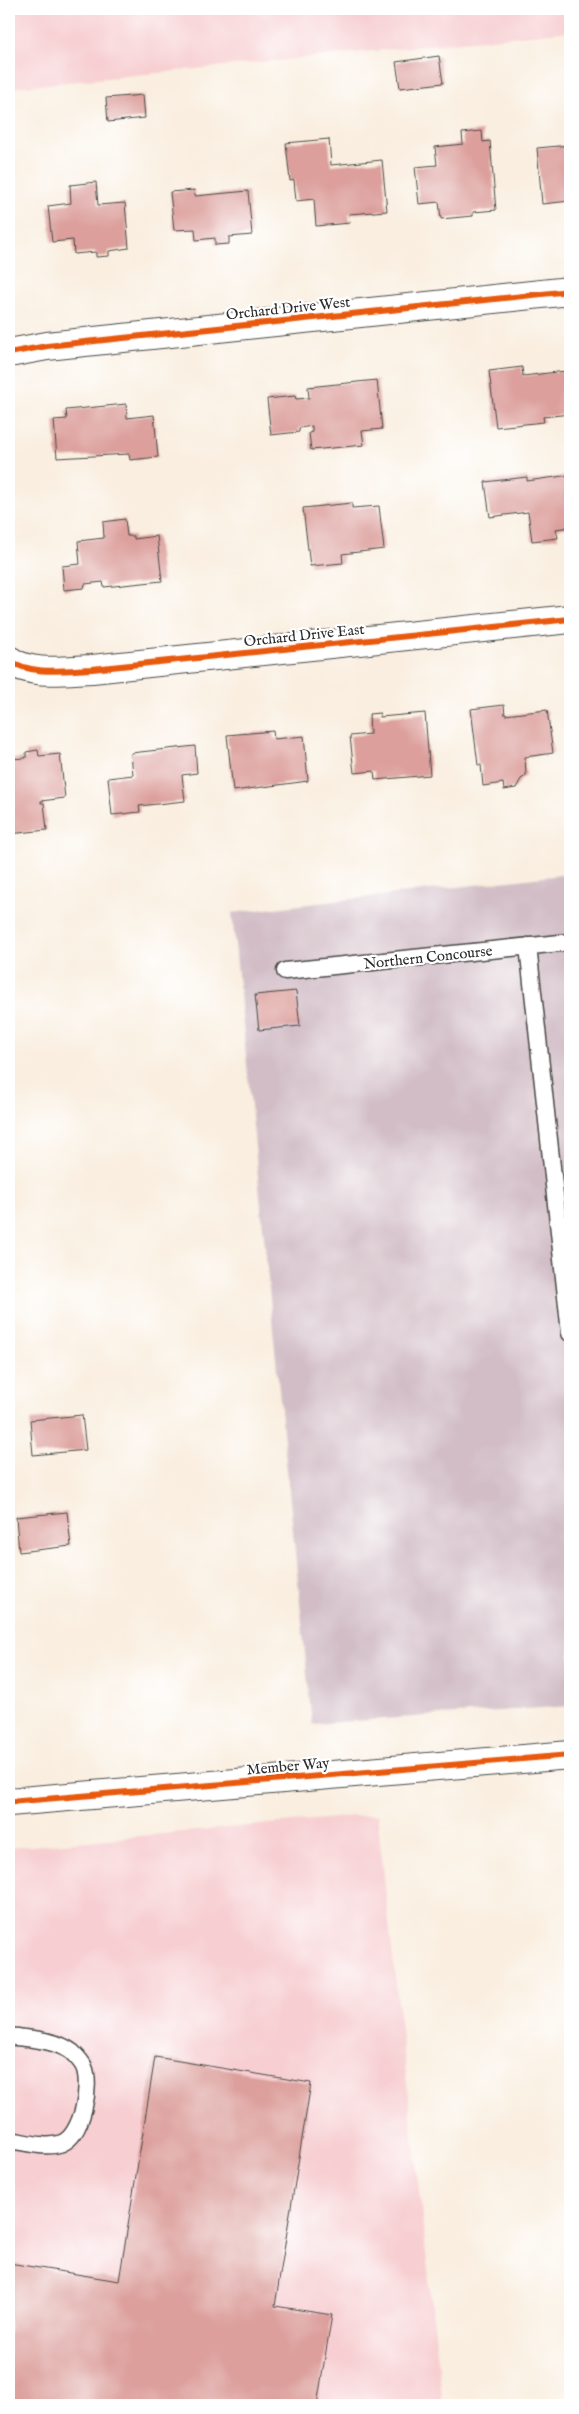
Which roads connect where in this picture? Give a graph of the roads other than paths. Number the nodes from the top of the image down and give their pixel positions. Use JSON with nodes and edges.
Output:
{"nodes":[{"id":1,"x":570,"y":291,"type":"edge"},
{"id":2,"x":9,"y":353,"type":"edge"},
{"id":3,"x":570,"y":619,"type":"edge"},
{"id":4,"x":9,"y":660,"type":"edge"},
{"id":5,"x":570,"y":942,"type":"edge"},
{"id":6,"x":528,"y":946,"type":"junction"},
{"id":7,"x":285,"y":971,"type":"dead end"},
{"id":8,"x":570,"y":1332,"type":"edge"},
{"id":9,"x":570,"y":1755,"type":"edge"},
{"id":10,"x":9,"y":1802,"type":"edge"},
{"id":11,"x":9,"y":2036,"type":"edge"},
{"id":12,"x":9,"y":2140,"type":"edge"}],
"edges":[{"from":1,"to":2,"type":"street","name":"Orchard Drive West"},
{"from":3,"to":4,"type":"street","name":"Orchard Drive East"},
{"from":5,"to":6,"type":"lane","name":"Northern Concourse"},
{"from":6,"to":7,"type":"lane","name":"Northern Concourse"},
{"from":6,"to":8,"type":"lane"},
{"from":9,"to":10,"type":"street","name":"Member Way"},
{"from":11,"to":12,"type":"lane"}]}
